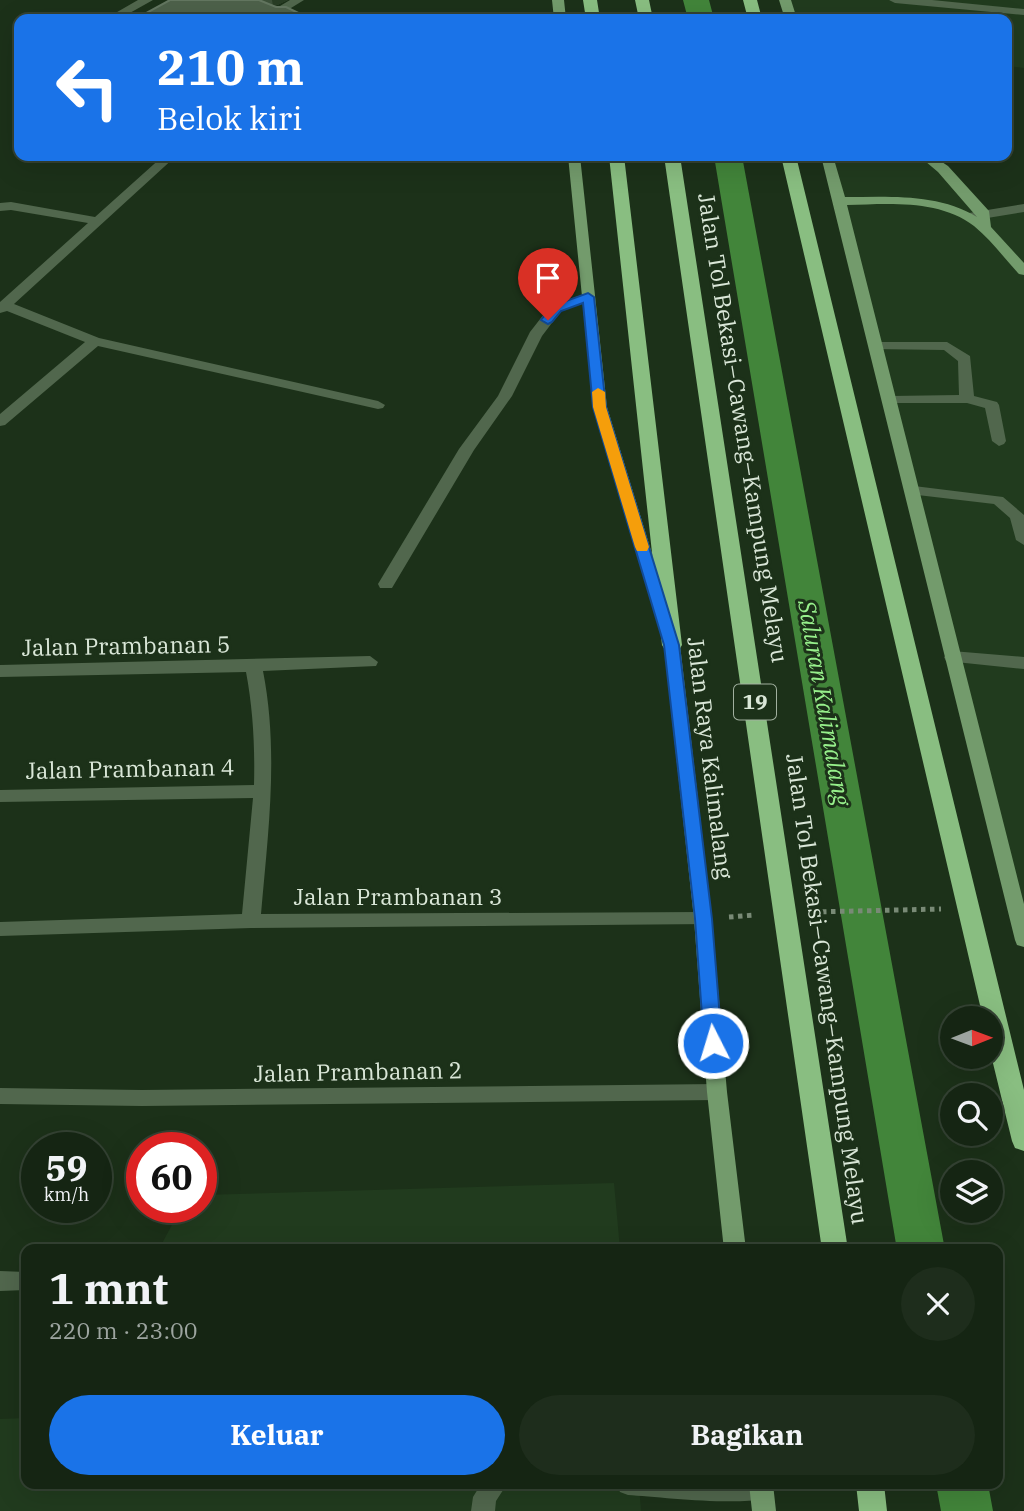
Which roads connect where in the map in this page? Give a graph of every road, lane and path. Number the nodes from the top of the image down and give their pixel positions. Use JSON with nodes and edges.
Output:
{"nodes":[{"id":1,"x":147,"y":0,"type":"edge"},
{"id":2,"x":298,"y":0,"type":"edge"},
{"id":3,"x":895,"y":0,"type":"edge"},
{"id":4,"x":943,"y":3,"type":"edge"},
{"id":5,"x":1024,"y":12,"type":"edge"},
{"id":6,"x":120,"y":14,"type":"edge"},
{"id":7,"x":272,"y":14,"type":"edge"},
{"id":8,"x":164,"y":161,"type":"edge"},
{"id":9,"x":574,"y":161,"type":"edge"},
{"id":10,"x":617,"y":161,"type":"edge"},
{"id":11,"x":673,"y":161,"type":"edge"},
{"id":12,"x":789,"y":161,"type":"edge"},
{"id":13,"x":828,"y":161,"type":"edge"},
{"id":14,"x":932,"y":161,"type":"edge"},
{"id":15,"x":839,"y":201,"type":"junction"},
{"id":16,"x":0,"y":207,"type":"edge"},
{"id":17,"x":1024,"y":208,"type":"edge"},
{"id":18,"x":984,"y":214,"type":"junction"},
{"id":19,"x":969,"y":217,"type":"junction"},
{"id":20,"x":97,"y":220,"type":"junction"},
{"id":21,"x":984,"y":229,"type":"junction"},
{"id":22,"x":1024,"y":271,"type":"edge"},
{"id":23,"x":588,"y":297,"type":"junction"},
{"id":24,"x":2,"y":307,"type":"edge"},
{"id":25,"x":95,"y":341,"type":"junction"},
{"id":26,"x":877,"y":346,"type":"junction"},
{"id":27,"x":967,"y":399,"type":"junction"},
{"id":28,"x":891,"y":400,"type":"junction"},
{"id":29,"x":379,"y":405,"type":"dead end"},
{"id":30,"x":0,"y":422,"type":"edge"},
{"id":31,"x":999,"y":441,"type":"dead end"},
{"id":32,"x":914,"y":491,"type":"junction"},
{"id":33,"x":1024,"y":540,"type":"edge"},
{"id":34,"x":386,"y":584,"type":"dead end"},
{"id":35,"x":672,"y":645,"type":"junction"},
{"id":36,"x":952,"y":657,"type":"junction"},
{"id":37,"x":370,"y":662,"type":"dead end"},
{"id":38,"x":1024,"y":663,"type":"edge"},
{"id":39,"x":253,"y":666,"type":"junction"},
{"id":40,"x":0,"y":671,"type":"edge"},
{"id":41,"x":261,"y":792,"type":"junction"},
{"id":42,"x":0,"y":796,"type":"edge"},
{"id":43,"x":940,"y":909,"type":"dead end"},
{"id":44,"x":805,"y":912,"type":"dead end"},
{"id":45,"x":769,"y":914,"type":"dead end"},
{"id":46,"x":704,"y":919,"type":"junction"},
{"id":47,"x":251,"y":921,"type":"junction"},
{"id":48,"x":0,"y":929,"type":"edge"},
{"id":49,"x":1024,"y":940,"type":"edge"},
{"id":50,"x":718,"y":1092,"type":"junction"},
{"id":51,"x":0,"y":1096,"type":"edge"},
{"id":52,"x":1024,"y":1141,"type":"edge"},
{"id":53,"x":734,"y":1244,"type":"edge"},
{"id":54,"x":834,"y":1244,"type":"edge"},
{"id":55,"x":0,"y":1280,"type":"edge"},
{"id":56,"x":21,"y":1281,"type":"edge"},
{"id":57,"x":491,"y":1489,"type":"edge"},
{"id":58,"x":716,"y":1489,"type":"edge"},
{"id":59,"x":871,"y":1489,"type":"edge"},
{"id":60,"x":763,"y":1495,"type":"edge"},
{"id":61,"x":483,"y":1511,"type":"edge"},
{"id":62,"x":873,"y":1511,"type":"edge"}],
"edges":[{"from":1,"to":6,"type":"street"},
{"from":2,"to":7,"type":"street"},
{"from":3,"to":4,"type":"street"},
{"from":4,"to":5,"type":"street"},
{"from":8,"to":20,"type":"street"},
{"from":9,"to":23,"type":"main road","name":"Jalan Raya Kalimalang"},
{"from":10,"to":35,"type":"highway"},
{"from":11,"to":54,"type":"highway","name":"Jalan Tol Bekasi–Cawang–Kampung Melayu","number":"19"},
{"from":12,"to":52,"type":"highway"},
{"from":13,"to":15,"type":"main road"},
{"from":14,"to":18,"type":"main road"},
{"from":15,"to":19,"type":"main road"},
{"from":15,"to":26,"type":"main road"},
{"from":16,"to":20,"type":"street"},
{"from":17,"to":18,"type":"street"},
{"from":18,"to":19,"type":"street"},
{"from":18,"to":21,"type":"main road"},
{"from":19,"to":21,"type":"main road"},
{"from":20,"to":24,"type":"street"},
{"from":21,"to":22,"type":"main road"},
{"from":23,"to":34,"type":"street"},
{"from":23,"to":35,"type":"main road","name":"Jalan Raya Kalimalang"},
{"from":24,"to":25,"type":"street"},
{"from":25,"to":29,"type":"street"},
{"from":25,"to":30,"type":"street"},
{"from":26,"to":27,"type":"street"},
{"from":26,"to":28,"type":"main road"},
{"from":27,"to":28,"type":"street"},
{"from":27,"to":31,"type":"street"},
{"from":28,"to":32,"type":"main road"},
{"from":32,"to":33,"type":"street"},
{"from":32,"to":36,"type":"main road"},
{"from":35,"to":46,"type":"main road","name":"Jalan Raya Kalimalang"},
{"from":36,"to":38,"type":"street"},
{"from":36,"to":49,"type":"main road"},
{"from":37,"to":39,"type":"street","name":"Jalan Prambanan 5"},
{"from":39,"to":40,"type":"street","name":"Jalan Prambanan 5"},
{"from":39,"to":41,"type":"street"},
{"from":41,"to":42,"type":"street","name":"Jalan Prambanan 4"},
{"from":41,"to":47,"type":"street"},
{"from":43,"to":44,"type":"path"},
{"from":45,"to":46,"type":"path"},
{"from":46,"to":47,"type":"street","name":"Jalan Prambanan 3"},
{"from":46,"to":50,"type":"main road","name":"Jalan Raya Kalimalang"},
{"from":47,"to":48,"type":"street","name":"Jalan Prambanan 3"},
{"from":50,"to":51,"type":"street","name":"Jalan Prambanan 2"},
{"from":50,"to":53,"type":"main road","name":"Jalan Raya Kalimalang"},
{"from":55,"to":56,"type":"street"},
{"from":57,"to":61,"type":"street"},
{"from":58,"to":60,"type":"street"},
{"from":59,"to":62,"type":"highway"}]}
